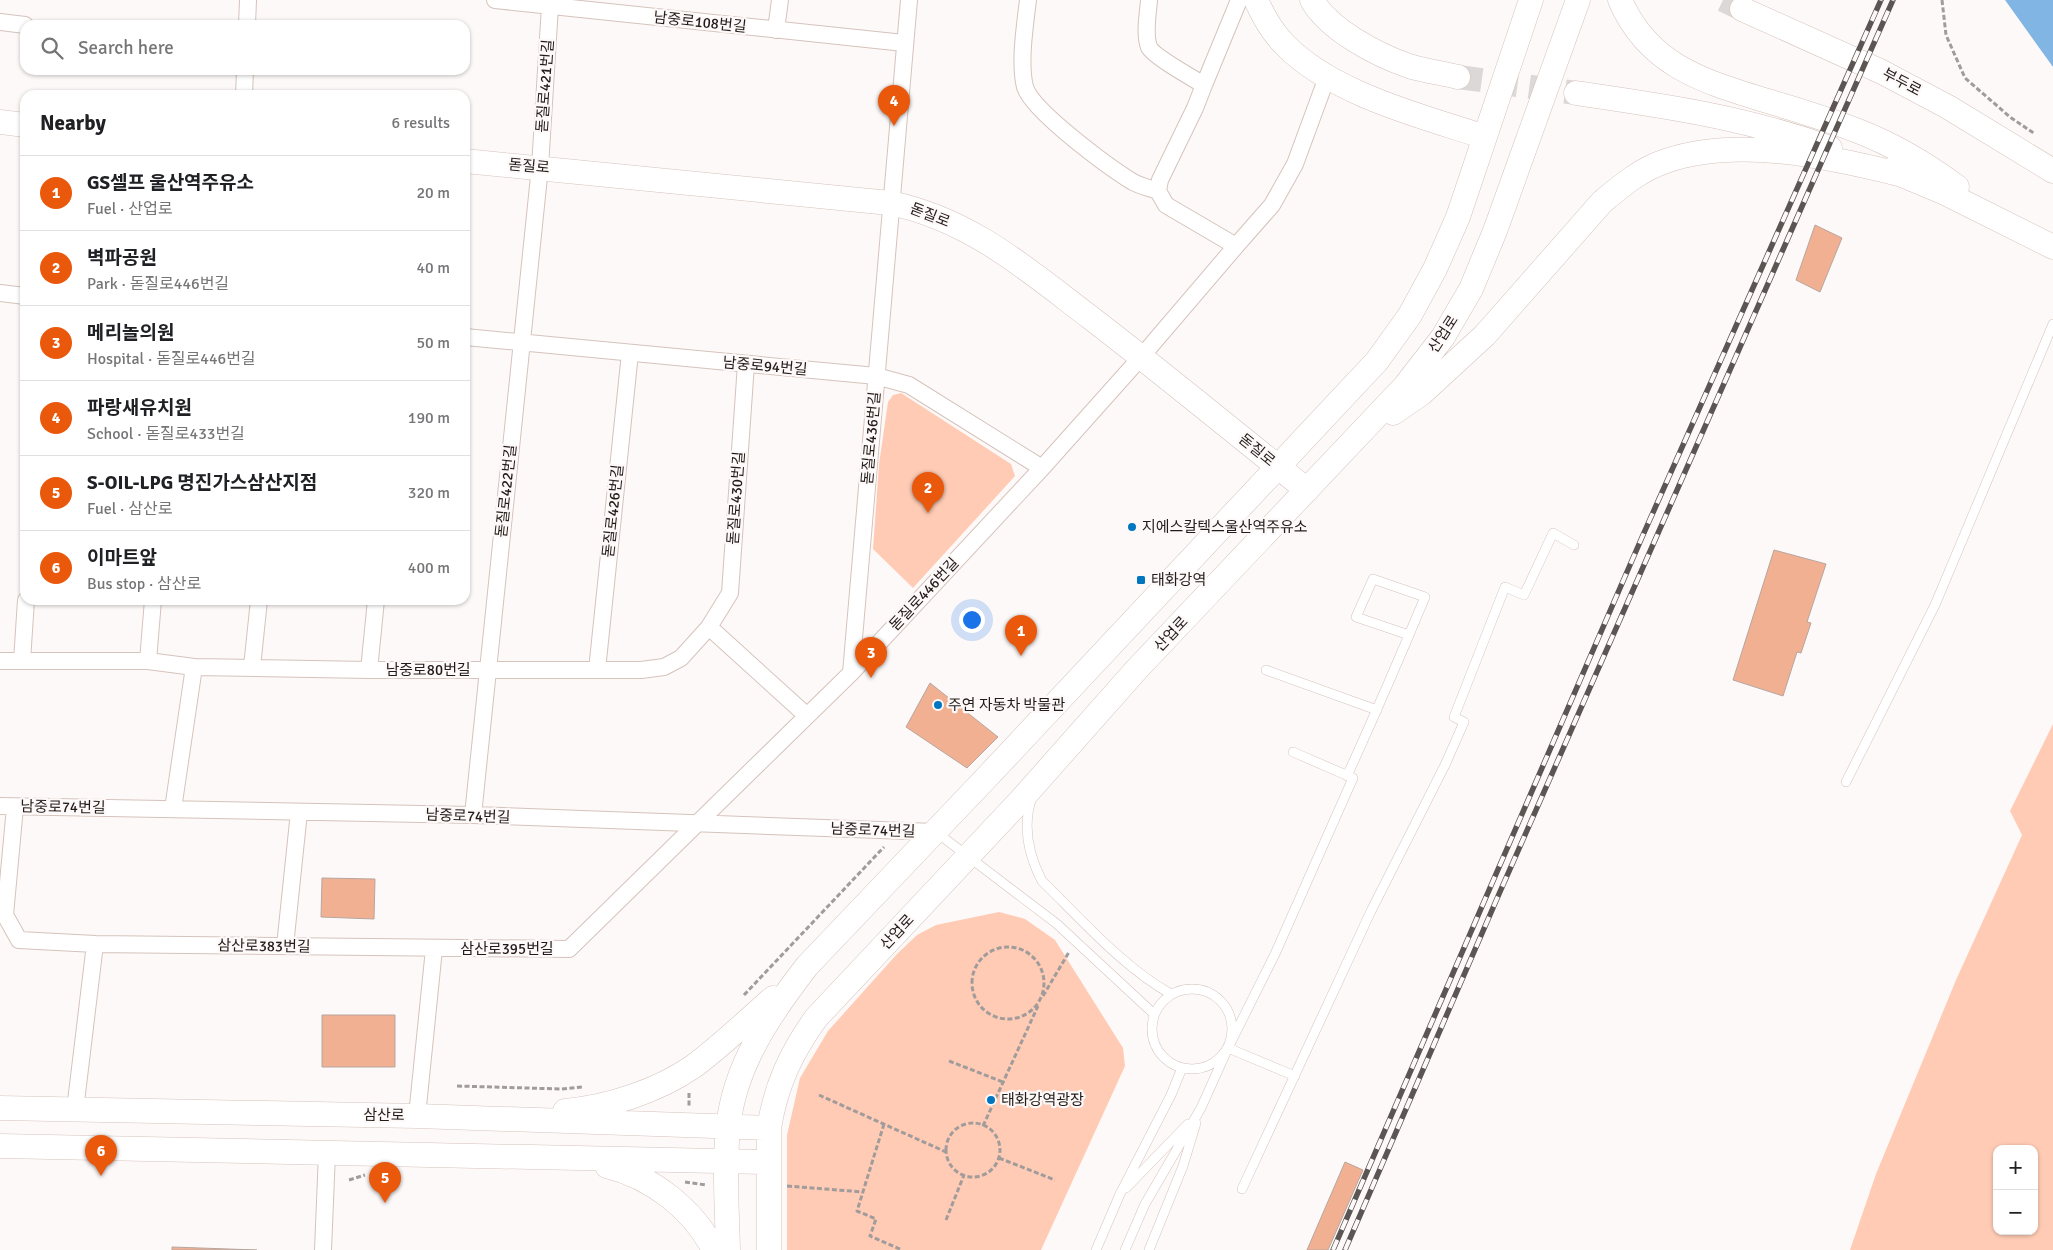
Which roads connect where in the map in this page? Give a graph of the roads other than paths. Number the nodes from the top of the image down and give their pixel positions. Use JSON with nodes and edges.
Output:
{"nodes":[{"id":1,"x":248,"y":0,"type":"edge"},
{"id":2,"x":496,"y":0,"type":"edge"},
{"id":3,"x":780,"y":0,"type":"edge"},
{"id":4,"x":909,"y":0,"type":"edge"},
{"id":5,"x":1028,"y":0,"type":"edge"},
{"id":6,"x":1149,"y":0,"type":"edge"},
{"id":7,"x":1239,"y":0,"type":"edge"},
{"id":8,"x":1256,"y":0,"type":"edge"},
{"id":9,"x":1312,"y":0,"type":"edge"},
{"id":10,"x":1519,"y":0,"type":"edge"},
{"id":11,"x":1531,"y":0,"type":"edge"},
{"id":12,"x":1578,"y":0,"type":"edge"},
{"id":13,"x":1620,"y":0,"type":"edge"},
{"id":14,"x":550,"y":6,"type":"junction"},
{"id":15,"x":1742,"y":9,"type":"tunnel mouth"},
{"id":16,"x":247,"y":20,"type":"edge"},
{"id":17,"x":0,"y":22,"type":"edge"},
{"id":18,"x":20,"y":24,"type":"edge"},
{"id":19,"x":776,"y":30,"type":"junction"},
{"id":20,"x":904,"y":43,"type":"junction"},
{"id":21,"x":1508,"y":67,"type":"junction"},
{"id":22,"x":245,"y":75,"type":"edge"},
{"id":23,"x":1327,"y":77,"type":"junction"},
{"id":24,"x":1458,"y":77,"type":"tunnel mouth"},
{"id":25,"x":1204,"y":85,"type":"junction"},
{"id":26,"x":244,"y":90,"type":"edge"},
{"id":27,"x":1576,"y":94,"type":"tunnel mouth"},
{"id":28,"x":0,"y":122,"type":"edge"},
{"id":29,"x":20,"y":124,"type":"edge"},
{"id":30,"x":1485,"y":137,"type":"junction"},
{"id":31,"x":470,"y":161,"type":"edge"},
{"id":32,"x":540,"y":167,"type":"junction"},
{"id":33,"x":2053,"y":171,"type":"edge"},
{"id":34,"x":1903,"y":175,"type":"junction"},
{"id":35,"x":1158,"y":191,"type":"junction"},
{"id":36,"x":890,"y":203,"type":"junction"},
{"id":37,"x":1997,"y":219,"type":"junction"},
{"id":38,"x":1236,"y":246,"type":"junction"},
{"id":39,"x":2053,"y":247,"type":"edge"},
{"id":40,"x":0,"y":293,"type":"edge"},
{"id":41,"x":20,"y":295,"type":"edge"},
{"id":42,"x":2053,"y":324,"type":"edge"},
{"id":43,"x":470,"y":337,"type":"edge"},
{"id":44,"x":520,"y":342,"type":"junction"},
{"id":45,"x":630,"y":353,"type":"junction"},
{"id":46,"x":1142,"y":356,"type":"junction"},
{"id":47,"x":746,"y":364,"type":"junction"},
{"id":48,"x":876,"y":376,"type":"junction"},
{"id":49,"x":1362,"y":432,"type":"junction"},
{"id":50,"x":1278,"y":467,"type":"junction"},
{"id":51,"x":1042,"y":468,"type":"junction"},
{"id":52,"x":1307,"y":490,"type":"junction"},
{"id":53,"x":1574,"y":545,"type":"dead end"},
{"id":54,"x":26,"y":605,"type":"edge"},
{"id":55,"x":153,"y":605,"type":"edge"},
{"id":56,"x":258,"y":605,"type":"edge"},
{"id":57,"x":376,"y":605,"type":"edge"},
{"id":58,"x":709,"y":627,"type":"junction"},
{"id":59,"x":1409,"y":635,"type":"junction"},
{"id":60,"x":0,"y":661,"type":"edge"},
{"id":61,"x":22,"y":661,"type":"junction"},
{"id":62,"x":148,"y":661,"type":"junction"},
{"id":63,"x":194,"y":667,"type":"junction"},
{"id":64,"x":252,"y":667,"type":"junction"},
{"id":65,"x":369,"y":670,"type":"junction"},
{"id":66,"x":488,"y":670,"type":"junction"},
{"id":67,"x":597,"y":670,"type":"junction"},
{"id":68,"x":1266,"y":670,"type":"dead end"},
{"id":69,"x":851,"y":673,"type":"junction"},
{"id":70,"x":1377,"y":710,"type":"junction"},
{"id":71,"x":806,"y":715,"type":"junction"},
{"id":72,"x":1293,"y":752,"type":"dead end"},
{"id":73,"x":1347,"y":776,"type":"junction"},
{"id":74,"x":1038,"y":780,"type":"junction"},
{"id":75,"x":1846,"y":782,"type":"dead end"},
{"id":76,"x":7,"y":807,"type":"edge"},
{"id":77,"x":173,"y":809,"type":"junction"},
{"id":78,"x":299,"y":812,"type":"junction"},
{"id":79,"x":474,"y":815,"type":"junction"},
{"id":80,"x":698,"y":824,"type":"junction"},
{"id":81,"x":936,"y":832,"type":"junction"},
{"id":82,"x":968,"y":856,"type":"junction"},
{"id":83,"x":95,"y":944,"type":"junction"},
{"id":84,"x":285,"y":946,"type":"junction"},
{"id":85,"x":434,"y":949,"type":"junction"},
{"id":86,"x":807,"y":966,"type":"junction"},
{"id":87,"x":1171,"y":994,"type":"junction"},
{"id":88,"x":1154,"y":1014,"type":"junction"},
{"id":89,"x":1228,"y":1048,"type":"junction"},
{"id":90,"x":1182,"y":1068,"type":"junction"},
{"id":91,"x":1294,"y":1076,"type":"junction"},
{"id":92,"x":0,"y":1108,"type":"edge"},
{"id":93,"x":1201,"y":1108,"type":"junction"},
{"id":94,"x":75,"y":1110,"type":"junction"},
{"id":95,"x":417,"y":1116,"type":"junction"},
{"id":96,"x":486,"y":1119,"type":"junction"},
{"id":97,"x":728,"y":1127,"type":"junction"},
{"id":98,"x":769,"y":1128,"type":"junction"},
{"id":99,"x":0,"y":1146,"type":"edge"},
{"id":100,"x":327,"y":1153,"type":"junction"},
{"id":101,"x":574,"y":1158,"type":"junction"},
{"id":102,"x":726,"y":1162,"type":"junction"},
{"id":103,"x":767,"y":1162,"type":"junction"},
{"id":104,"x":1242,"y":1189,"type":"dead end"},
{"id":105,"x":1120,"y":1194,"type":"junction"},
{"id":106,"x":323,"y":1250,"type":"edge"},
{"id":107,"x":714,"y":1250,"type":"edge"},
{"id":108,"x":728,"y":1250,"type":"edge"},
{"id":109,"x":769,"y":1250,"type":"edge"},
{"id":110,"x":1096,"y":1250,"type":"edge"},
{"id":111,"x":1125,"y":1250,"type":"edge"},
{"id":112,"x":1149,"y":1250,"type":"edge"}],
"edges":[{"from":1,"to":16,"type":"street"},
{"from":2,"to":14,"type":"street","name":"남중로108번길"},
{"from":3,"to":19,"type":"street"},
{"from":4,"to":20,"type":"street","name":"돋질로436번길"},
{"from":5,"to":35,"type":"street"},
{"from":6,"to":25,"type":"street"},
{"from":7,"to":25,"type":"street"},
{"from":8,"to":23,"type":"main road"},
{"from":9,"to":24,"type":"main road"},
{"from":10,"to":21,"type":"main road"},
{"from":11,"to":21,"type":"main road"},
{"from":12,"to":49,"type":"main road","name":"산업로"},
{"from":13,"to":37,"type":"main road"},
{"from":14,"to":19,"type":"street","name":"남중로108번길"},
{"from":14,"to":32,"type":"street","name":"돋질로421번길"},
{"from":15,"to":33,"type":"main road","name":"부두로"},
{"from":17,"to":18,"type":"street"},
{"from":19,"to":20,"type":"street","name":"남중로108번길"},
{"from":20,"to":36,"type":"street","name":"돋질로436번길"},
{"from":21,"to":30,"type":"main road"},
{"from":22,"to":26,"type":"street"},
{"from":23,"to":30,"type":"main road"},
{"from":23,"to":38,"type":"street","name":"돋질로446번길"},
{"from":25,"to":35,"type":"street"},
{"from":27,"to":34,"type":"main road"},
{"from":28,"to":29,"type":"main road"},
{"from":30,"to":50,"type":"main road"},
{"from":31,"to":32,"type":"main road","name":"돋질로"},
{"from":32,"to":36,"type":"main road","name":"돋질로"},
{"from":32,"to":44,"type":"street","name":"돋질로422번길"},
{"from":34,"to":37,"type":"main road"},
{"from":34,"to":49,"type":"main road"},
{"from":35,"to":38,"type":"street"},
{"from":36,"to":46,"type":"main road","name":"돋질로"},
{"from":36,"to":48,"type":"street","name":"돋질로436번길"},
{"from":37,"to":39,"type":"main road"},
{"from":38,"to":46,"type":"street","name":"돋질로446번길"},
{"from":40,"to":41,"type":"street"},
{"from":42,"to":75,"type":"lane"},
{"from":43,"to":44,"type":"street","name":"남중로94번길"},
{"from":44,"to":45,"type":"street","name":"남중로94번길"},
{"from":44,"to":66,"type":"street","name":"돋질로422번길"},
{"from":45,"to":47,"type":"street","name":"남중로94번길"},
{"from":45,"to":67,"type":"street","name":"돋질로426번길"},
{"from":46,"to":50,"type":"main road","name":"돋질로"},
{"from":46,"to":51,"type":"street","name":"돋질로446번길"},
{"from":47,"to":48,"type":"street","name":"남중로94번길"},
{"from":47,"to":58,"type":"street","name":"돋질로430번길"},
{"from":48,"to":51,"type":"street","name":"남중로94번길"},
{"from":48,"to":69,"type":"street","name":"돋질로436번길"},
{"from":49,"to":52,"type":"main road","name":"산업로"},
{"from":50,"to":52,"type":"main road","name":"돋질로"},
{"from":50,"to":81,"type":"main road"},
{"from":51,"to":69,"type":"street","name":"돋질로446번길"},
{"from":52,"to":74,"type":"main road","name":"산업로"},
{"from":53,"to":91,"type":"lane"},
{"from":54,"to":61,"type":"street"},
{"from":55,"to":62,"type":"street"},
{"from":56,"to":64,"type":"street"},
{"from":57,"to":65,"type":"street"},
{"from":58,"to":67,"type":"street","name":"남중로80번길"},
{"from":58,"to":71,"type":"street"},
{"from":59,"to":59,"type":"lane"},
{"from":59,"to":70,"type":"lane"},
{"from":60,"to":61,"type":"street","name":"남중로80번길"},
{"from":61,"to":62,"type":"street","name":"남중로80번길"},
{"from":62,"to":63,"type":"street","name":"남중로80번길"},
{"from":63,"to":64,"type":"street","name":"남중로80번길"},
{"from":63,"to":77,"type":"street"},
{"from":64,"to":65,"type":"street","name":"남중로80번길"},
{"from":65,"to":66,"type":"street","name":"남중로80번길"},
{"from":66,"to":67,"type":"street","name":"남중로80번길"},
{"from":66,"to":79,"type":"street","name":"돋질로422번길"},
{"from":68,"to":70,"type":"lane"},
{"from":69,"to":71,"type":"street","name":"돋질로446번길"},
{"from":70,"to":73,"type":"lane"},
{"from":71,"to":80,"type":"street","name":"돋질로446번길"},
{"from":72,"to":73,"type":"lane"},
{"from":73,"to":89,"type":"lane"},
{"from":74,"to":82,"type":"main road","name":"산업로"},
{"from":74,"to":87,"type":"lane"},
{"from":76,"to":77,"type":"street","name":"남중로74번길"},
{"from":76,"to":83,"type":"street","name":"삼산로383번길"},
{"from":77,"to":78,"type":"street","name":"남중로74번길"},
{"from":78,"to":79,"type":"street","name":"남중로74번길"},
{"from":78,"to":84,"type":"street"},
{"from":79,"to":80,"type":"street","name":"남중로74번길"},
{"from":80,"to":81,"type":"street","name":"남중로74번길"},
{"from":80,"to":85,"type":"street","name":"삼산로395번길"},
{"from":81,"to":82,"type":"lane"},
{"from":81,"to":86,"type":"main road"},
{"from":82,"to":88,"type":"lane"},
{"from":82,"to":98,"type":"main road","name":"산업로"},
{"from":83,"to":84,"type":"street","name":"삼산로383번길"},
{"from":83,"to":94,"type":"street"},
{"from":84,"to":85,"type":"street","name":"삼산로383번길"},
{"from":85,"to":95,"type":"street"},
{"from":86,"to":96,"type":"main road"},
{"from":86,"to":97,"type":"main road"},
{"from":87,"to":88,"type":"lane"},
{"from":87,"to":89,"type":"lane"},
{"from":88,"to":90,"type":"lane"},
{"from":89,"to":90,"type":"lane"},
{"from":89,"to":91,"type":"lane"},
{"from":89,"to":93,"type":"lane"},
{"from":90,"to":105,"type":"lane"},
{"from":91,"to":104,"type":"lane"},
{"from":92,"to":94,"type":"main road","name":"삼산로"},
{"from":93,"to":105,"type":"lane"},
{"from":93,"to":111,"type":"lane"},
{"from":93,"to":112,"type":"lane"},
{"from":94,"to":95,"type":"main road","name":"삼산로"},
{"from":95,"to":96,"type":"main road","name":"삼산로"},
{"from":96,"to":97,"type":"main road","name":"삼산로"},
{"from":97,"to":98,"type":"main road","name":"삼산로"},
{"from":97,"to":102,"type":"main road"},
{"from":98,"to":103,"type":"main road","name":"산업로"},
{"from":99,"to":100,"type":"main road"},
{"from":100,"to":101,"type":"main road"},
{"from":100,"to":106,"type":"street"},
{"from":101,"to":102,"type":"main road"},
{"from":101,"to":107,"type":"main road"},
{"from":102,"to":103,"type":"main road"},
{"from":102,"to":108,"type":"main road"},
{"from":103,"to":109,"type":"main road","name":"산업로"},
{"from":105,"to":110,"type":"lane"}]}
